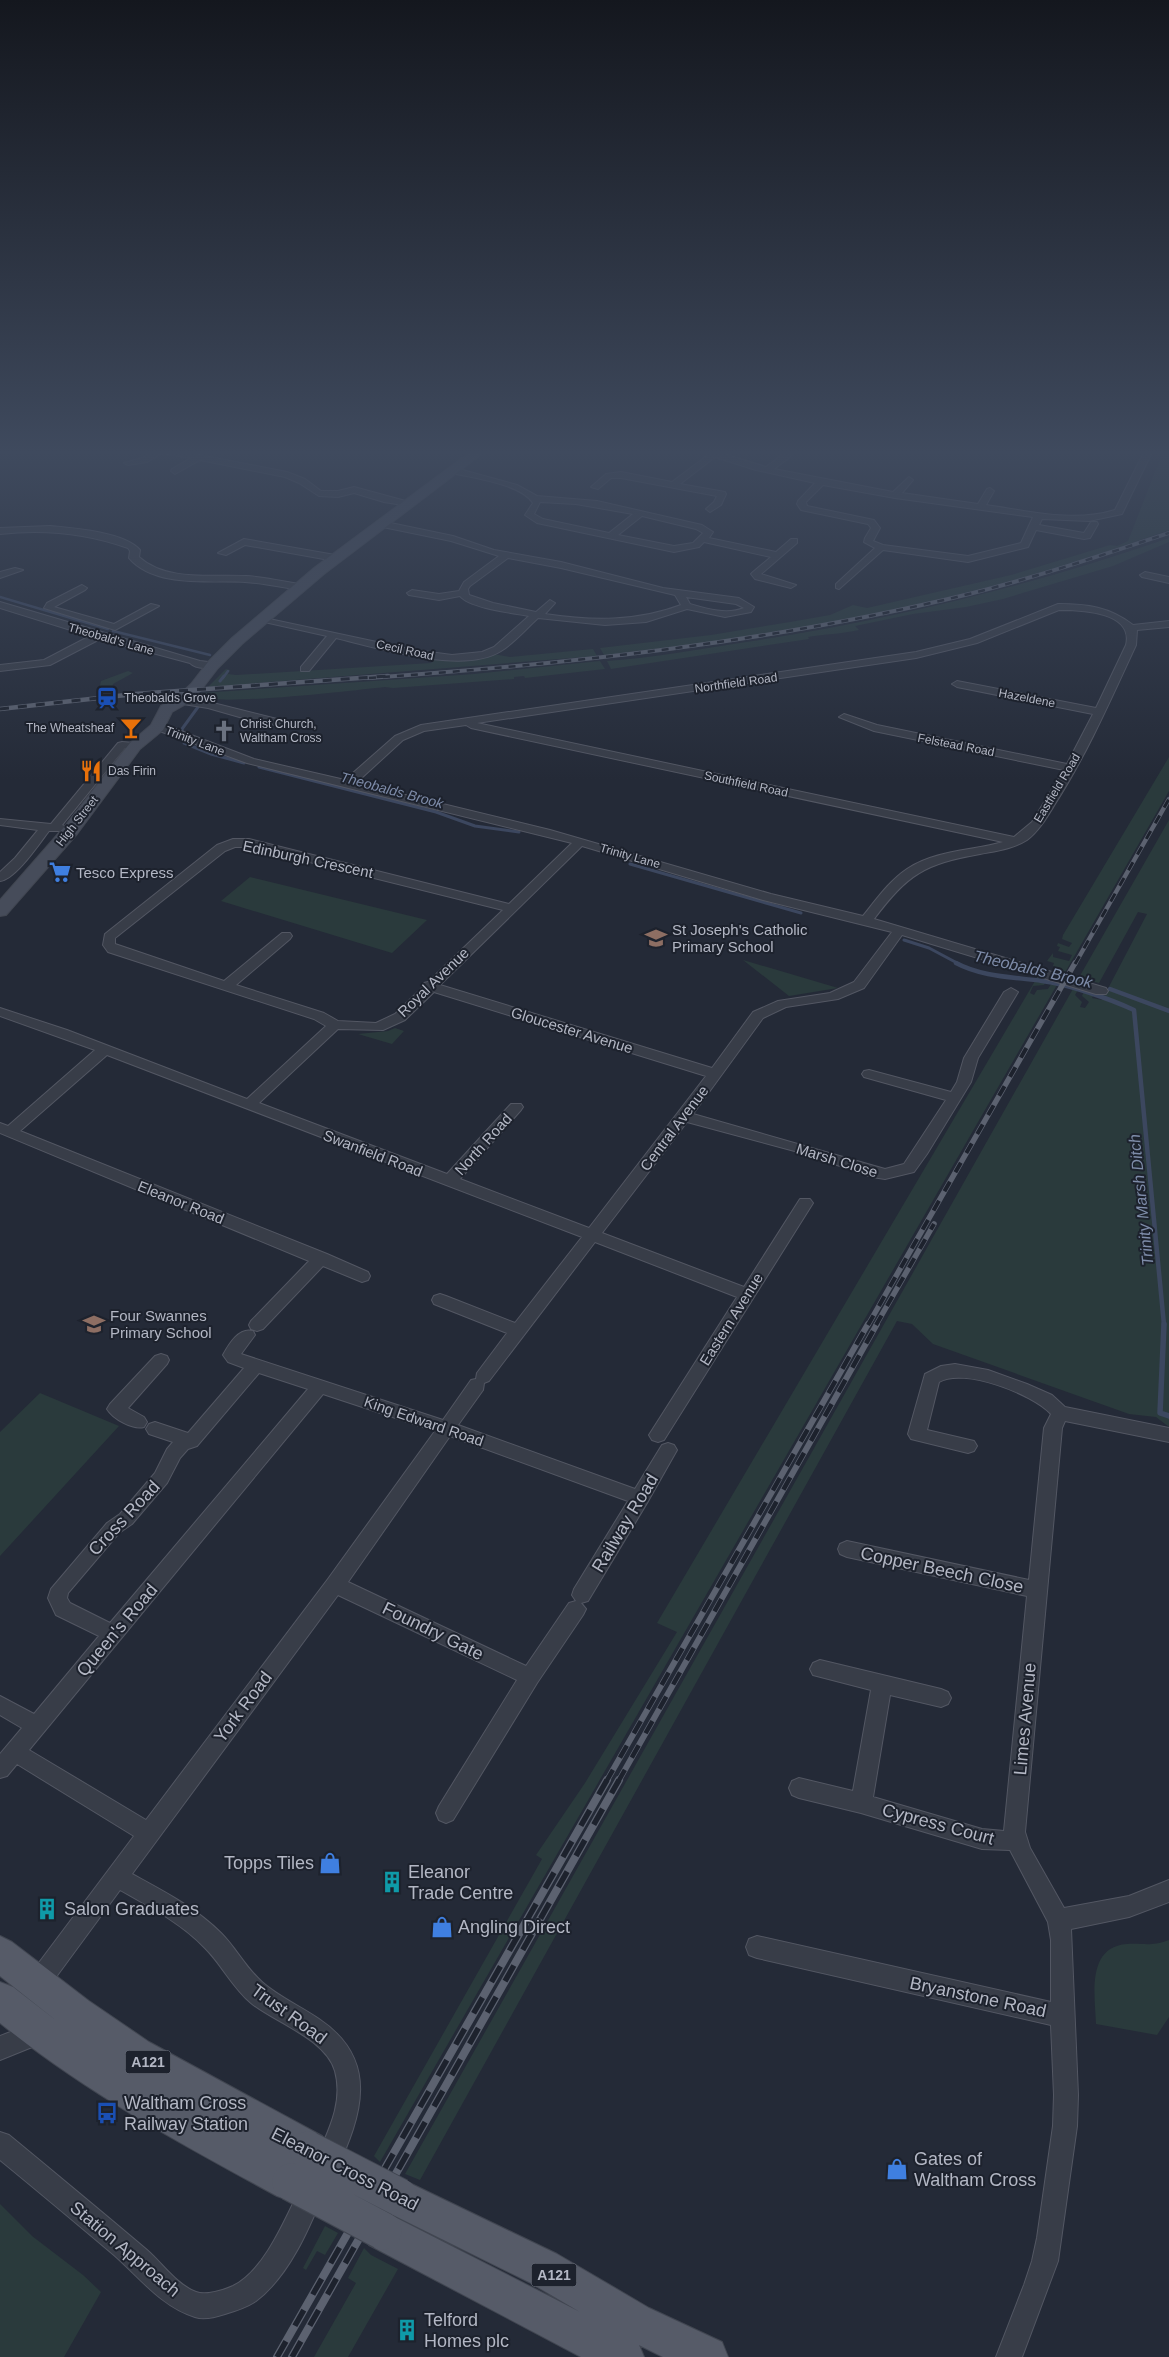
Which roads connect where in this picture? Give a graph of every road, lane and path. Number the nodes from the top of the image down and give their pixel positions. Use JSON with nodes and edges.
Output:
{"nodes":[{"id":1,"x":136,"y":560,"type":"edge"},
{"id":2,"x":332,"y":560,"type":"edge"},
{"id":3,"x":498,"y":560,"type":"edge"},
{"id":4,"x":536,"y":560,"type":"edge"},
{"id":5,"x":771,"y":560,"type":"edge"},
{"id":6,"x":866,"y":560,"type":"edge"},
{"id":7,"x":18,"y":570,"type":"dead end"},
{"id":8,"x":0,"y":575,"type":"edge"},
{"id":9,"x":1145,"y":575,"type":"dead end"},
{"id":10,"x":1169,"y":580,"type":"edge"},
{"id":11,"x":791,"y":585,"type":"dead end"},
{"id":12,"x":839,"y":586,"type":"dead end"},
{"id":13,"x":298,"y":587,"type":"junction"},
{"id":14,"x":82,"y":588,"type":"dead end"},
{"id":15,"x":412,"y":593,"type":"dead end"},
{"id":16,"x":463,"y":593,"type":"junction"},
{"id":17,"x":679,"y":594,"type":"junction"},
{"id":18,"x":550,"y":603,"type":"dead end"},
{"id":19,"x":0,"y":605,"type":"edge"},
{"id":20,"x":154,"y":606,"type":"dead end"},
{"id":21,"x":687,"y":606,"type":"junction"},
{"id":22,"x":537,"y":615,"type":"junction"},
{"id":23,"x":262,"y":619,"type":"junction"},
{"id":24,"x":72,"y":620,"type":"junction"},
{"id":25,"x":1169,"y":624,"type":"edge"},
{"id":26,"x":1132,"y":628,"type":"junction"},
{"id":27,"x":334,"y":635,"type":"junction"},
{"id":28,"x":99,"y":636,"type":"junction"},
{"id":29,"x":213,"y":665,"type":"junction"},
{"id":30,"x":0,"y":668,"type":"edge"},
{"id":31,"x":305,"y":669,"type":"dead end"},
{"id":32,"x":957,"y":684,"type":"dead end"},
{"id":33,"x":181,"y":701,"type":"junction"},
{"id":34,"x":1098,"y":712,"type":"junction"},
{"id":35,"x":844,"y":717,"type":"dead end"},
{"id":36,"x":460,"y":722,"type":"junction"},
{"id":37,"x":289,"y":725,"type":"dead end"},
{"id":38,"x":535,"y":725,"type":"junction"},
{"id":39,"x":158,"y":727,"type":"junction"},
{"id":40,"x":135,"y":746,"type":"junction"},
{"id":41,"x":1070,"y":768,"type":"junction"},
{"id":42,"x":348,"y":784,"type":"junction"},
{"id":43,"x":0,"y":822,"type":"edge"},
{"id":44,"x":50,"y":827,"type":"junction"},
{"id":45,"x":71,"y":830,"type":"junction"},
{"id":46,"x":964,"y":831,"type":"junction"},
{"id":47,"x":1016,"y":841,"type":"junction"},
{"id":48,"x":580,"y":842,"type":"junction"},
{"id":49,"x":964,"y":853,"type":"junction"},
{"id":50,"x":19,"y":860,"type":"junction"},
{"id":51,"x":42,"y":864,"type":"junction"},
{"id":52,"x":1,"y":878,"type":"edge"},
{"id":53,"x":512,"y":908,"type":"junction"},
{"id":54,"x":0,"y":912,"type":"edge"},
{"id":55,"x":866,"y":921,"type":"junction"},
{"id":56,"x":899,"y":931,"type":"junction"},
{"id":57,"x":286,"y":936,"type":"dead end"},
{"id":58,"x":226,"y":986,"type":"junction"},
{"id":59,"x":429,"y":986,"type":"junction"},
{"id":60,"x":1101,"y":991,"type":"dead end"},
{"id":61,"x":1011,"y":992,"type":"dead end"},
{"id":62,"x":0,"y":1012,"type":"edge"},
{"id":63,"x":335,"y":1025,"type":"junction"},
{"id":64,"x":104,"y":1050,"type":"junction"},
{"id":65,"x":715,"y":1074,"type":"junction"},
{"id":66,"x":868,"y":1074,"type":"dead end"},
{"id":67,"x":954,"y":1098,"type":"junction"},
{"id":68,"x":249,"y":1105,"type":"junction"},
{"id":69,"x":516,"y":1107,"type":"dead end"},
{"id":70,"x":684,"y":1116,"type":"junction"},
{"id":71,"x":5,"y":1130,"type":"edge"},
{"id":72,"x":449,"y":1182,"type":"junction"},
{"id":73,"x":804,"y":1203,"type":"dead end"},
{"id":74,"x":592,"y":1236,"type":"junction"},
{"id":75,"x":320,"y":1258,"type":"junction"},
{"id":76,"x":362,"y":1276,"type":"dead end"},
{"id":77,"x":746,"y":1294,"type":"junction"},
{"id":78,"x":440,"y":1300,"type":"dead end"},
{"id":79,"x":518,"y":1331,"type":"junction"},
{"id":80,"x":161,"y":1360,"type":"dead end"},
{"id":81,"x":256,"y":1365,"type":"junction"},
{"id":82,"x":320,"y":1386,"type":"junction"},
{"id":83,"x":1060,"y":1413,"type":"junction"},
{"id":84,"x":138,"y":1422,"type":"dead end"},
{"id":85,"x":448,"y":1428,"type":"junction"},
{"id":86,"x":155,"y":1429,"type":"dead end"},
{"id":87,"x":1169,"y":1435,"type":"edge"},
{"id":88,"x":191,"y":1441,"type":"junction"},
{"id":89,"x":663,"y":1442,"type":"joint"},
{"id":90,"x":968,"y":1446,"type":"dead end"},
{"id":91,"x":641,"y":1498,"type":"junction"},
{"id":92,"x":847,"y":1549,"type":"dead end"},
{"id":93,"x":335,"y":1585,"type":"junction"},
{"id":94,"x":1038,"y":1590,"type":"junction"},
{"id":95,"x":114,"y":1634,"type":"junction"},
{"id":96,"x":820,"y":1668,"type":"dead end"},
{"id":97,"x":530,"y":1678,"type":"junction"},
{"id":98,"x":882,"y":1684,"type":"junction"},
{"id":99,"x":941,"y":1698,"type":"dead end"},
{"id":100,"x":0,"y":1705,"type":"edge"},
{"id":101,"x":36,"y":1724,"type":"junction"},
{"id":102,"x":14,"y":1751,"type":"junction"},
{"id":103,"x":0,"y":1769,"type":"edge"},
{"id":104,"x":799,"y":1788,"type":"dead end"},
{"id":105,"x":861,"y":1803,"type":"junction"},
{"id":106,"x":446,"y":1813,"type":"dead end"},
{"id":107,"x":148,"y":1833,"type":"junction"},
{"id":108,"x":1016,"y":1840,"type":"junction"},
{"id":109,"x":116,"y":1876,"type":"junction"},
{"id":110,"x":1169,"y":1891,"type":"edge"},
{"id":111,"x":1059,"y":1920,"type":"junction"},
{"id":112,"x":757,"y":1947,"type":"dead end"},
{"id":113,"x":0,"y":1954,"type":"edge"},
{"id":114,"x":36,"y":1984,"type":"junction"},
{"id":115,"x":0,"y":2000,"type":"edge"},
{"id":116,"x":1062,"y":2016,"type":"junction"},
{"id":117,"x":40,"y":2032,"type":"junction"},
{"id":118,"x":0,"y":2048,"type":"edge"},
{"id":119,"x":0,"y":2144,"type":"edge"},
{"id":120,"x":307,"y":2169,"type":"junction"},
{"id":121,"x":391,"y":2214,"type":"junction"},
{"id":122,"x":624,"y":2357,"type":"edge"},
{"id":123,"x":707,"y":2357,"type":"edge"},
{"id":124,"x":1009,"y":2357,"type":"edge"}],
"edges":[{"from":1,"to":13,"type":"street"},
{"from":2,"to":13,"type":"main road","name":"High Street"},
{"from":3,"to":16,"type":"street"},
{"from":4,"to":17,"type":"street"},
{"from":5,"to":11,"type":"street"},
{"from":6,"to":12,"type":"street"},
{"from":7,"to":8,"type":"street"},
{"from":9,"to":10,"type":"street"},
{"from":13,"to":23,"type":"main road","name":"High Street"},
{"from":14,"to":24,"type":"street"},
{"from":15,"to":16,"type":"street"},
{"from":16,"to":22,"type":"street"},
{"from":17,"to":21,"type":"street"},
{"from":17,"to":21,"type":"street"},
{"from":18,"to":22,"type":"street","name":"Cecil Road"},
{"from":19,"to":24,"type":"street","name":"Theobald's Lane"},
{"from":20,"to":24,"type":"street"},
{"from":21,"to":22,"type":"street"},
{"from":22,"to":27,"type":"street","name":"Cecil Road"},
{"from":23,"to":27,"type":"street","name":"Cecil Road"},
{"from":23,"to":29,"type":"main road","name":"High Street"},
{"from":24,"to":28,"type":"street","name":"Theobald's Lane"},
{"from":25,"to":26,"type":"street"},
{"from":26,"to":34,"type":"street","name":"Eastfield Road"},
{"from":26,"to":38,"type":"street","name":"Northfield Road"},
{"from":27,"to":31,"type":"street"},
{"from":28,"to":29,"type":"street","name":"Theobald's Lane"},
{"from":28,"to":30,"type":"street"},
{"from":29,"to":33,"type":"main road","name":"High Street"},
{"from":32,"to":34,"type":"street","name":"Hazeldene"},
{"from":33,"to":37,"type":"street"},
{"from":33,"to":39,"type":"main road","name":"High Street"},
{"from":34,"to":41,"type":"street","name":"Eastfield Road"},
{"from":35,"to":41,"type":"street","name":"Felstead Road"},
{"from":36,"to":38,"type":"street","name":"Southfield Road"},
{"from":36,"to":38,"type":"street","name":"Northfield Road"},
{"from":36,"to":42,"type":"street","name":"Northfield Road"},
{"from":38,"to":46,"type":"street","name":"Southfield Road"},
{"from":39,"to":40,"type":"main road","name":"High Street"},
{"from":39,"to":42,"type":"street","name":"Trinity Lane"},
{"from":40,"to":44,"type":"street"},
{"from":40,"to":45,"type":"main road","name":"High Street"},
{"from":41,"to":47,"type":"street","name":"Eastfield Road"},
{"from":42,"to":48,"type":"street","name":"Trinity Lane"},
{"from":43,"to":44,"type":"street"},
{"from":44,"to":45,"type":"street"},
{"from":44,"to":50,"type":"street"},
{"from":45,"to":51,"type":"main road","name":"High Street"},
{"from":46,"to":47,"type":"street","name":"Southfield Road"},
{"from":46,"to":49,"type":"street"},
{"from":47,"to":49,"type":"street","name":"Eastfield Road"},
{"from":48,"to":53,"type":"street","name":"Royal Avenue"},
{"from":48,"to":55,"type":"street","name":"Trinity Lane"},
{"from":49,"to":55,"type":"street","name":"Eastfield Road"},
{"from":50,"to":51,"type":"street"},
{"from":50,"to":52,"type":"street"},
{"from":51,"to":54,"type":"main road","name":"High Street"},
{"from":53,"to":58,"type":"street","name":"Edinburgh Crescent"},
{"from":53,"to":59,"type":"street","name":"Royal Avenue"},
{"from":55,"to":56,"type":"street","name":"Trinity Lane"},
{"from":56,"to":60,"type":"street","name":"Trinity Lane"},
{"from":56,"to":65,"type":"street","name":"Central Avenue"},
{"from":57,"to":58,"type":"street"},
{"from":58,"to":63,"type":"street","name":"Edinburgh Crescent"},
{"from":59,"to":63,"type":"street","name":"Royal Avenue"},
{"from":59,"to":65,"type":"street","name":"Gloucester Avenue"},
{"from":61,"to":67,"type":"street","name":"Marsh Close"},
{"from":62,"to":64,"type":"street","name":"Swanfield Road"},
{"from":63,"to":68,"type":"street"},
{"from":64,"to":68,"type":"street","name":"Swanfield Road"},
{"from":64,"to":71,"type":"street"},
{"from":65,"to":70,"type":"street","name":"Central Avenue"},
{"from":66,"to":67,"type":"street"},
{"from":67,"to":70,"type":"street","name":"Marsh Close"},
{"from":68,"to":72,"type":"street","name":"Swanfield Road"},
{"from":69,"to":72,"type":"street","name":"North Road"},
{"from":70,"to":74,"type":"street","name":"Central Avenue"},
{"from":71,"to":75,"type":"street","name":"Eleanor Road"},
{"from":72,"to":74,"type":"street","name":"Swanfield Road"},
{"from":73,"to":77,"type":"street","name":"Eastern Avenue"},
{"from":74,"to":77,"type":"street","name":"Swanfield Road"},
{"from":74,"to":79,"type":"street","name":"Central Avenue"},
{"from":75,"to":76,"type":"street","name":"Eleanor Road"},
{"from":75,"to":81,"type":"street","name":"King Edward Road"},
{"from":77,"to":89,"type":"street","name":"Eastern Avenue"},
{"from":78,"to":79,"type":"street"},
{"from":79,"to":85,"type":"street","name":"Central Avenue"},
{"from":80,"to":84,"type":"street"},
{"from":81,"to":82,"type":"street","name":"King Edward Road"},
{"from":81,"to":88,"type":"street","name":"Cross Road"},
{"from":82,"to":85,"type":"street","name":"King Edward Road"},
{"from":82,"to":95,"type":"street","name":"Queen's Road"},
{"from":83,"to":87,"type":"street"},
{"from":83,"to":90,"type":"street"},
{"from":83,"to":94,"type":"street","name":"Limes Avenue"},
{"from":85,"to":91,"type":"street","name":"King Edward Road"},
{"from":85,"to":93,"type":"street","name":"York Road"},
{"from":86,"to":88,"type":"street"},
{"from":88,"to":95,"type":"street","name":"Cross Road"},
{"from":89,"to":91,"type":"street","name":"Railway Road"},
{"from":91,"to":97,"type":"street","name":"Railway Road"},
{"from":92,"to":94,"type":"street","name":"Copper Beech Close"},
{"from":93,"to":97,"type":"street","name":"Foundry Gate"},
{"from":93,"to":107,"type":"street","name":"York Road"},
{"from":94,"to":108,"type":"street","name":"Limes Avenue"},
{"from":95,"to":101,"type":"street","name":"Queen's Road"},
{"from":96,"to":98,"type":"street"},
{"from":97,"to":106,"type":"street"},
{"from":98,"to":99,"type":"street"},
{"from":98,"to":105,"type":"street","name":"Cypress Court"},
{"from":100,"to":101,"type":"street"},
{"from":101,"to":102,"type":"street","name":"Queen's Road"},
{"from":102,"to":103,"type":"street","name":"Queen's Road"},
{"from":102,"to":107,"type":"street"},
{"from":104,"to":105,"type":"street","name":"Cypress Court"},
{"from":105,"to":108,"type":"street","name":"Cypress Court"},
{"from":107,"to":109,"type":"street","name":"York Road"},
{"from":108,"to":111,"type":"street","name":"Limes Avenue"},
{"from":109,"to":114,"type":"street","name":"York Road"},
{"from":109,"to":120,"type":"street","name":"Trust Road"},
{"from":110,"to":111,"type":"street"},
{"from":111,"to":116,"type":"street","name":"Limes Avenue"},
{"from":112,"to":116,"type":"street","name":"Bryanstone Road"},
{"from":113,"to":114,"type":"main road","name":"Eleanor Cross Road","number":"A121"},
{"from":114,"to":120,"type":"main road","name":"Eleanor Cross Road","number":"A121"},
{"from":115,"to":117,"type":"main road","name":"Eleanor Cross Road","number":"A121"},
{"from":116,"to":124,"type":"street","name":"Bryanstone Road"},
{"from":117,"to":118,"type":"street"},
{"from":117,"to":120,"type":"main road","name":"Eleanor Cross Road","number":"A121"},
{"from":119,"to":120,"type":"street","name":"Station Approach"},
{"from":120,"to":121,"type":"main road","name":"Eleanor Cross Road","number":"A121","bridge":true},
{"from":121,"to":122,"type":"main road","name":"Eleanor Cross Road","number":"A121"},
{"from":121,"to":123,"type":"main road","name":"Eleanor Cross Road","number":"A121"}]}
